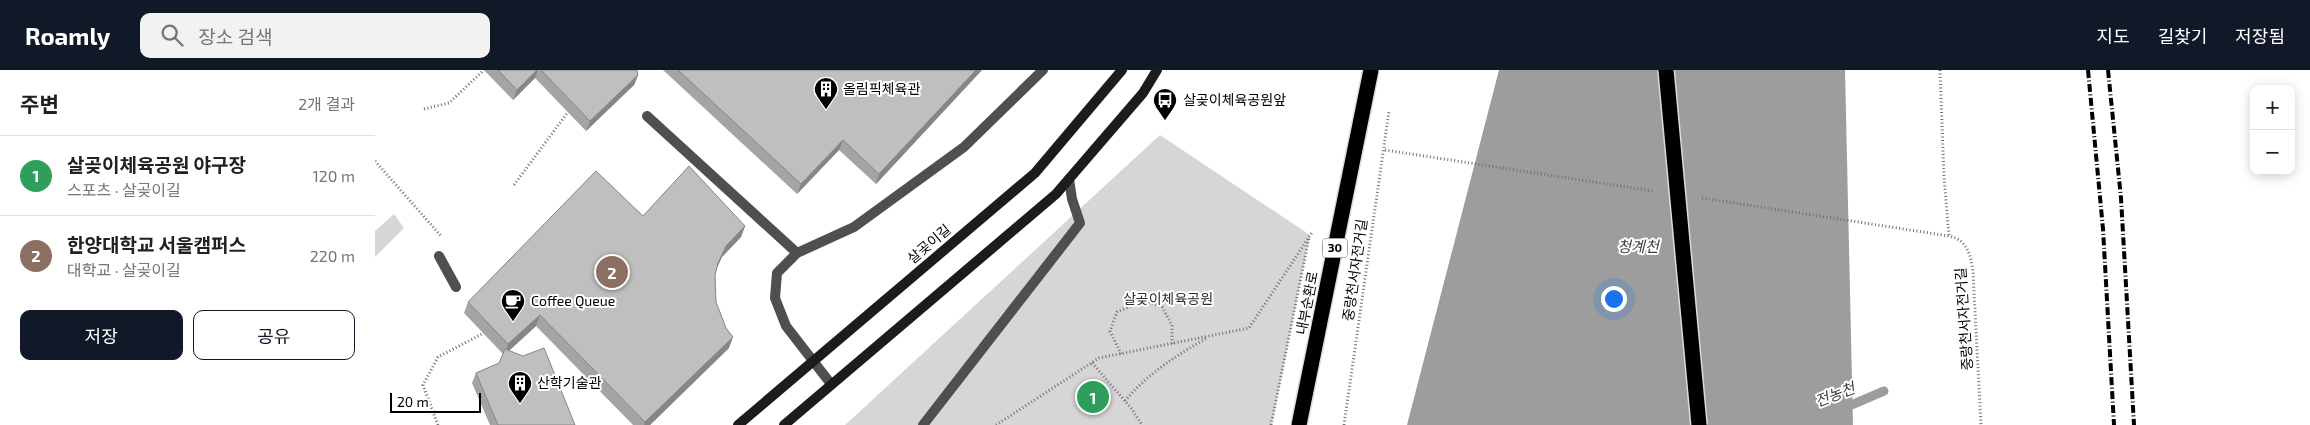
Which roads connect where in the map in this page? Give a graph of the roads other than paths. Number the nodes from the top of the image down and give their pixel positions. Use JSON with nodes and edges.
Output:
{"nodes":[{"id":1,"x":1043,"y":70,"type":"edge"},
{"id":2,"x":1122,"y":70,"type":"edge"},
{"id":3,"x":1157,"y":70,"type":"edge"},
{"id":4,"x":1371,"y":70,"type":"edge"},
{"id":5,"x":1666,"y":70,"type":"edge"},
{"id":6,"x":647,"y":116,"type":"dead end"},
{"id":7,"x":1069,"y":179,"type":"junction"},
{"id":8,"x":797,"y":252,"type":"junction"},
{"id":9,"x":439,"y":256,"type":"dead end"},
{"id":10,"x":456,"y":287,"type":"dead end"},
{"id":11,"x":812,"y":362,"type":"junction"},
{"id":12,"x":831,"y":384,"type":"junction"},
{"id":13,"x":738,"y":425,"type":"edge"},
{"id":14,"x":784,"y":425,"type":"edge"},
{"id":15,"x":923,"y":425,"type":"edge"},
{"id":16,"x":1299,"y":425,"type":"edge"},
{"id":17,"x":1699,"y":425,"type":"edge"}],
"edges":[{"from":1,"to":8,"type":"street"},
{"from":2,"to":11,"type":"main road","name":"살곶이길"},
{"from":3,"to":7,"type":"main road"},
{"from":4,"to":16,"type":"highway","name":"내부순환로","number":"30","bridge":true},
{"from":5,"to":17,"type":"highway","bridge":true},
{"from":6,"to":8,"type":"street"},
{"from":7,"to":12,"type":"main road"},
{"from":7,"to":15,"type":"street"},
{"from":8,"to":11,"type":"street"},
{"from":9,"to":10,"type":"street"},
{"from":11,"to":12,"type":"street"},
{"from":11,"to":13,"type":"main road","name":"살곶이길"},
{"from":12,"to":14,"type":"main road"}]}
